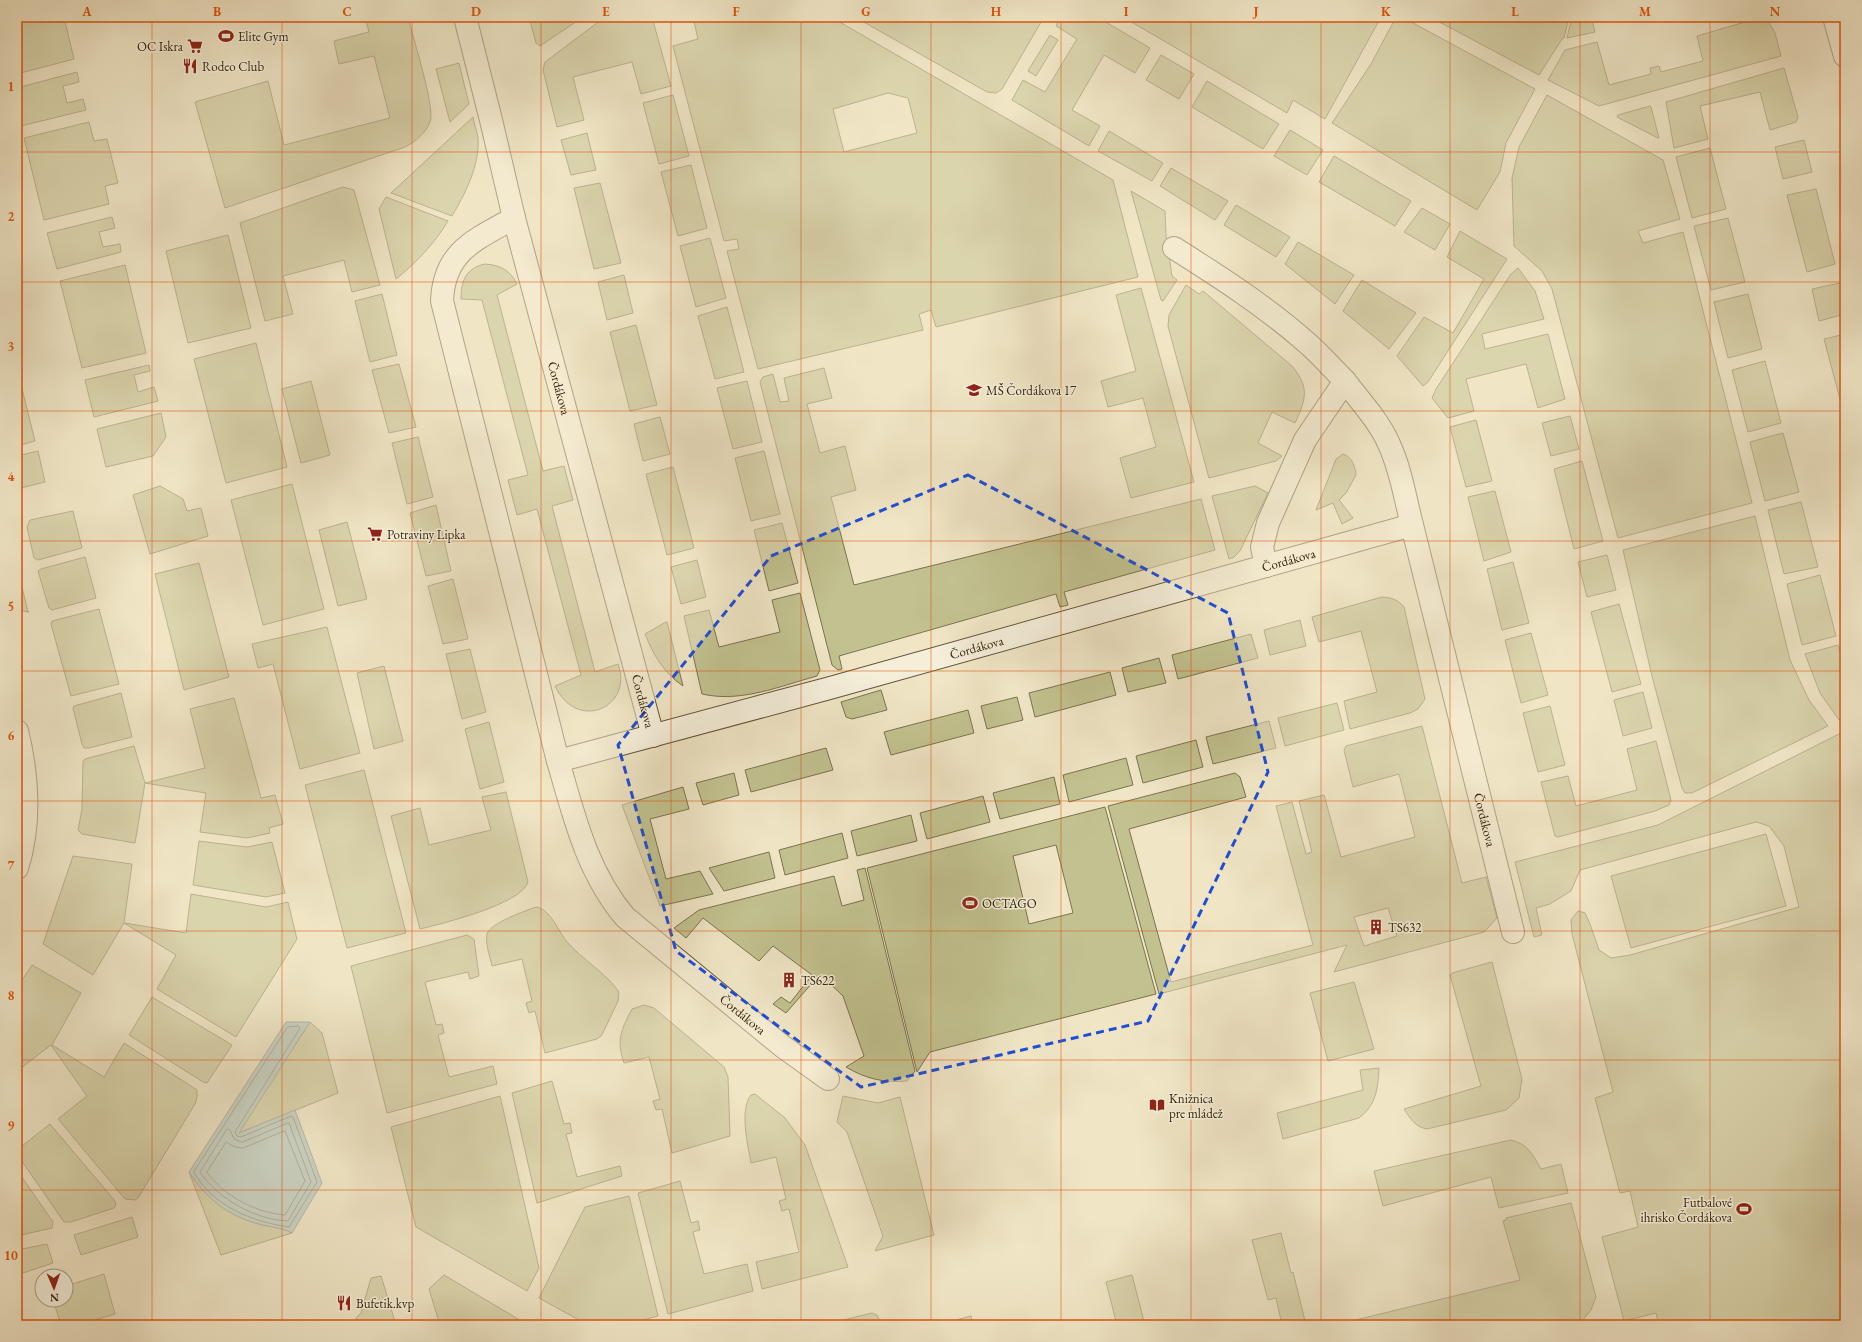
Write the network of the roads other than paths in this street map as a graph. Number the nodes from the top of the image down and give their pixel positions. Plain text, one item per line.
1 (465, 17) edge
2 (1834, 17) edge
3 (1845, 56) edge
4 (514, 218) junction
5 (1174, 248) dead end
6 (1345, 381) junction
7 (1412, 525) junction
8 (1266, 566) junction
9 (17, 732) edge
10 (653, 736) junction
11 (558, 762) junction
12 (17, 868) edge
13 (1513, 932) dead end
14 (828, 1079) dead end

1 - 4 street, Čordákova
2 - 3 street
4 - 10 street, Čordákova
4 - 11 street, Čordákova
5 - 6 street
6 - 7 street
6 - 8 street
7 - 8 street, Čordákova
7 - 13 street, Čordákova
8 - 10 street, Čordákova
9 - 12 street
10 - 11 street
11 - 14 street, Čordákova

